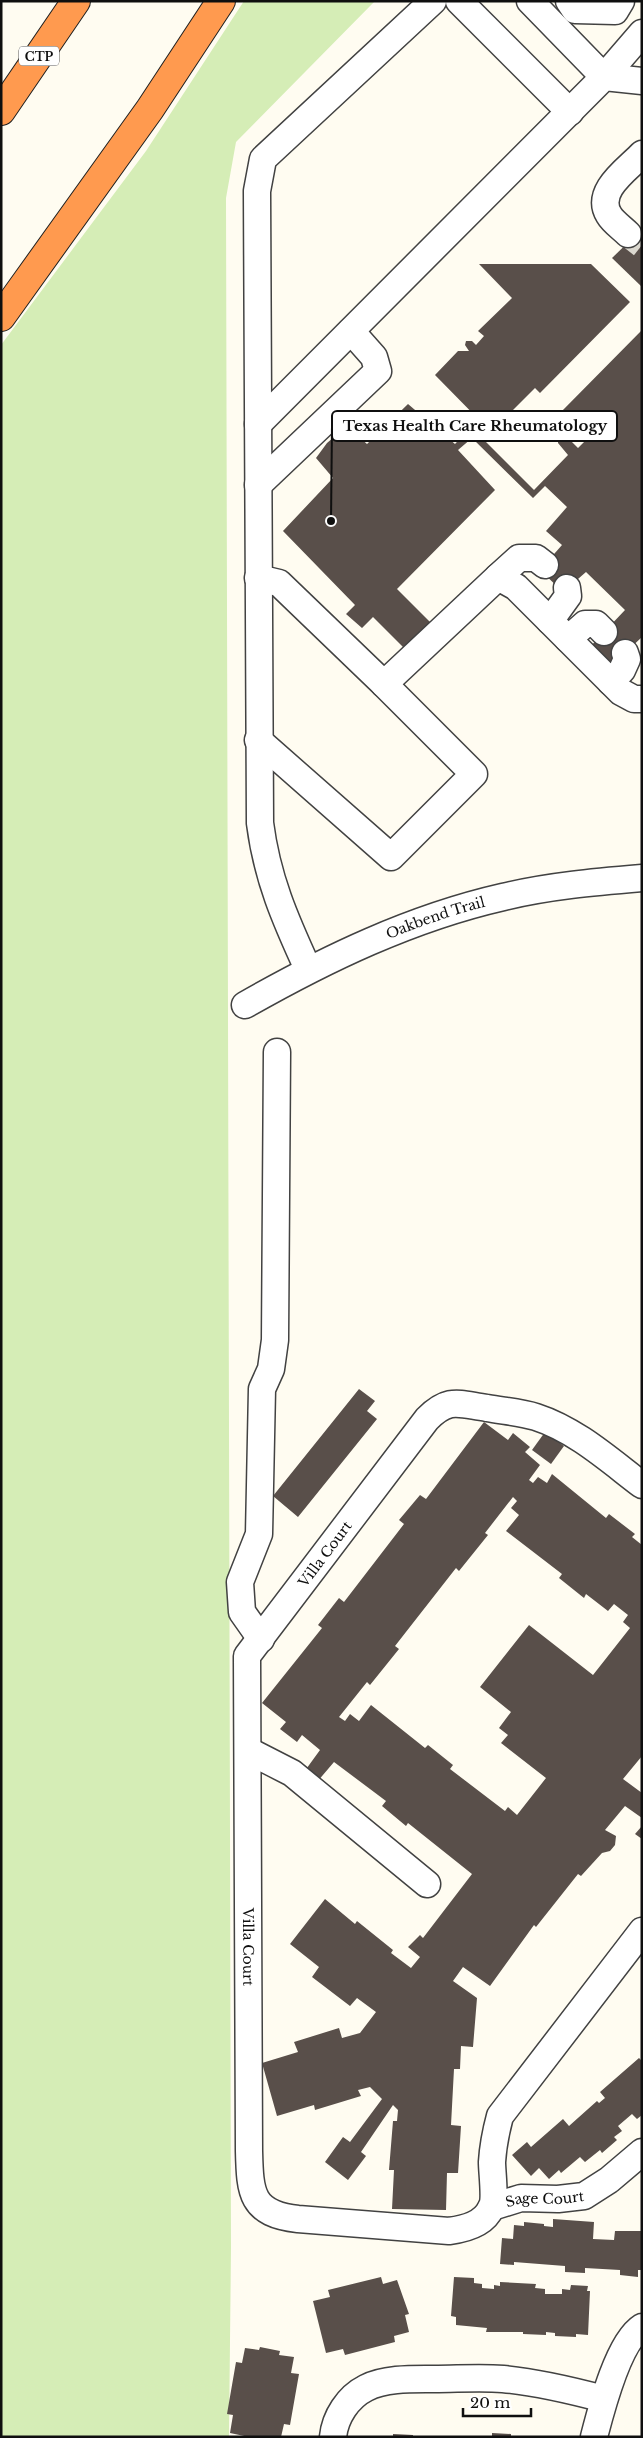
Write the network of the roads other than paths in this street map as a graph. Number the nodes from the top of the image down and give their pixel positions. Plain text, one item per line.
1 (76, 1) edge
2 (221, 1) edge
3 (433, 1) edge
4 (459, 1) edge
5 (530, 1) edge
6 (569, 1) edge
7 (621, 1) edge
8 (642, 33) edge
9 (604, 77) junction
10 (642, 82) edge
11 (1, 111) edge
12 (570, 112) junction
13 (642, 154) edge
14 (628, 234) tunnel mouth
15 (1, 317) edge
16 (351, 331) junction
17 (258, 424) junction
18 (258, 485) junction
19 (545, 565) dead end
20 (498, 577) junction
21 (258, 578) junction
22 (568, 588) dead end
23 (559, 630) junction
24 (604, 632) dead end
25 (625, 653) dead end
26 (611, 682) junction
27 (384, 684) junction
28 (642, 699) edge
29 (258, 740) junction
30 (642, 878) edge
31 (308, 969) junction
32 (245, 1005) dead end
33 (277, 1052) dead end
34 (642, 1485) edge
35 (261, 1639) junction
36 (249, 1751) junction
37 (427, 1884) dead end
38 (642, 1931) edge
39 (642, 2152) edge
40 (492, 2207) junction
41 (642, 2327) edge
42 (604, 2399) junction
43 (333, 2437) edge
44 (594, 2437) edge

1 - 11 highway, CTP
2 - 15 highway
3 - 17 street
4 - 12 street
5 - 9 street
6 - 7 street
8 - 9 street
9 - 10 street
9 - 12 street
12 - 16 street
13 - 14 street
16 - 17 street
16 - 18 street
17 - 18 street
18 - 21 street
19 - 20 street
20 - 23 street
20 - 27 street
21 - 27 street
21 - 29 street
22 - 23 street
23 - 24 street
23 - 26 street
25 - 26 street
26 - 28 street
27 - 29 street
29 - 31 street
30 - 31 street, Oakbend Trail
31 - 32 street, Oakbend Trail
33 - 35 street
34 - 35 street, Villa Court
35 - 36 street, Villa Court
36 - 37 street
36 - 40 street, Villa Court
38 - 40 street
39 - 40 street, Sage Court
41 - 42 street
42 - 43 street
42 - 44 street

